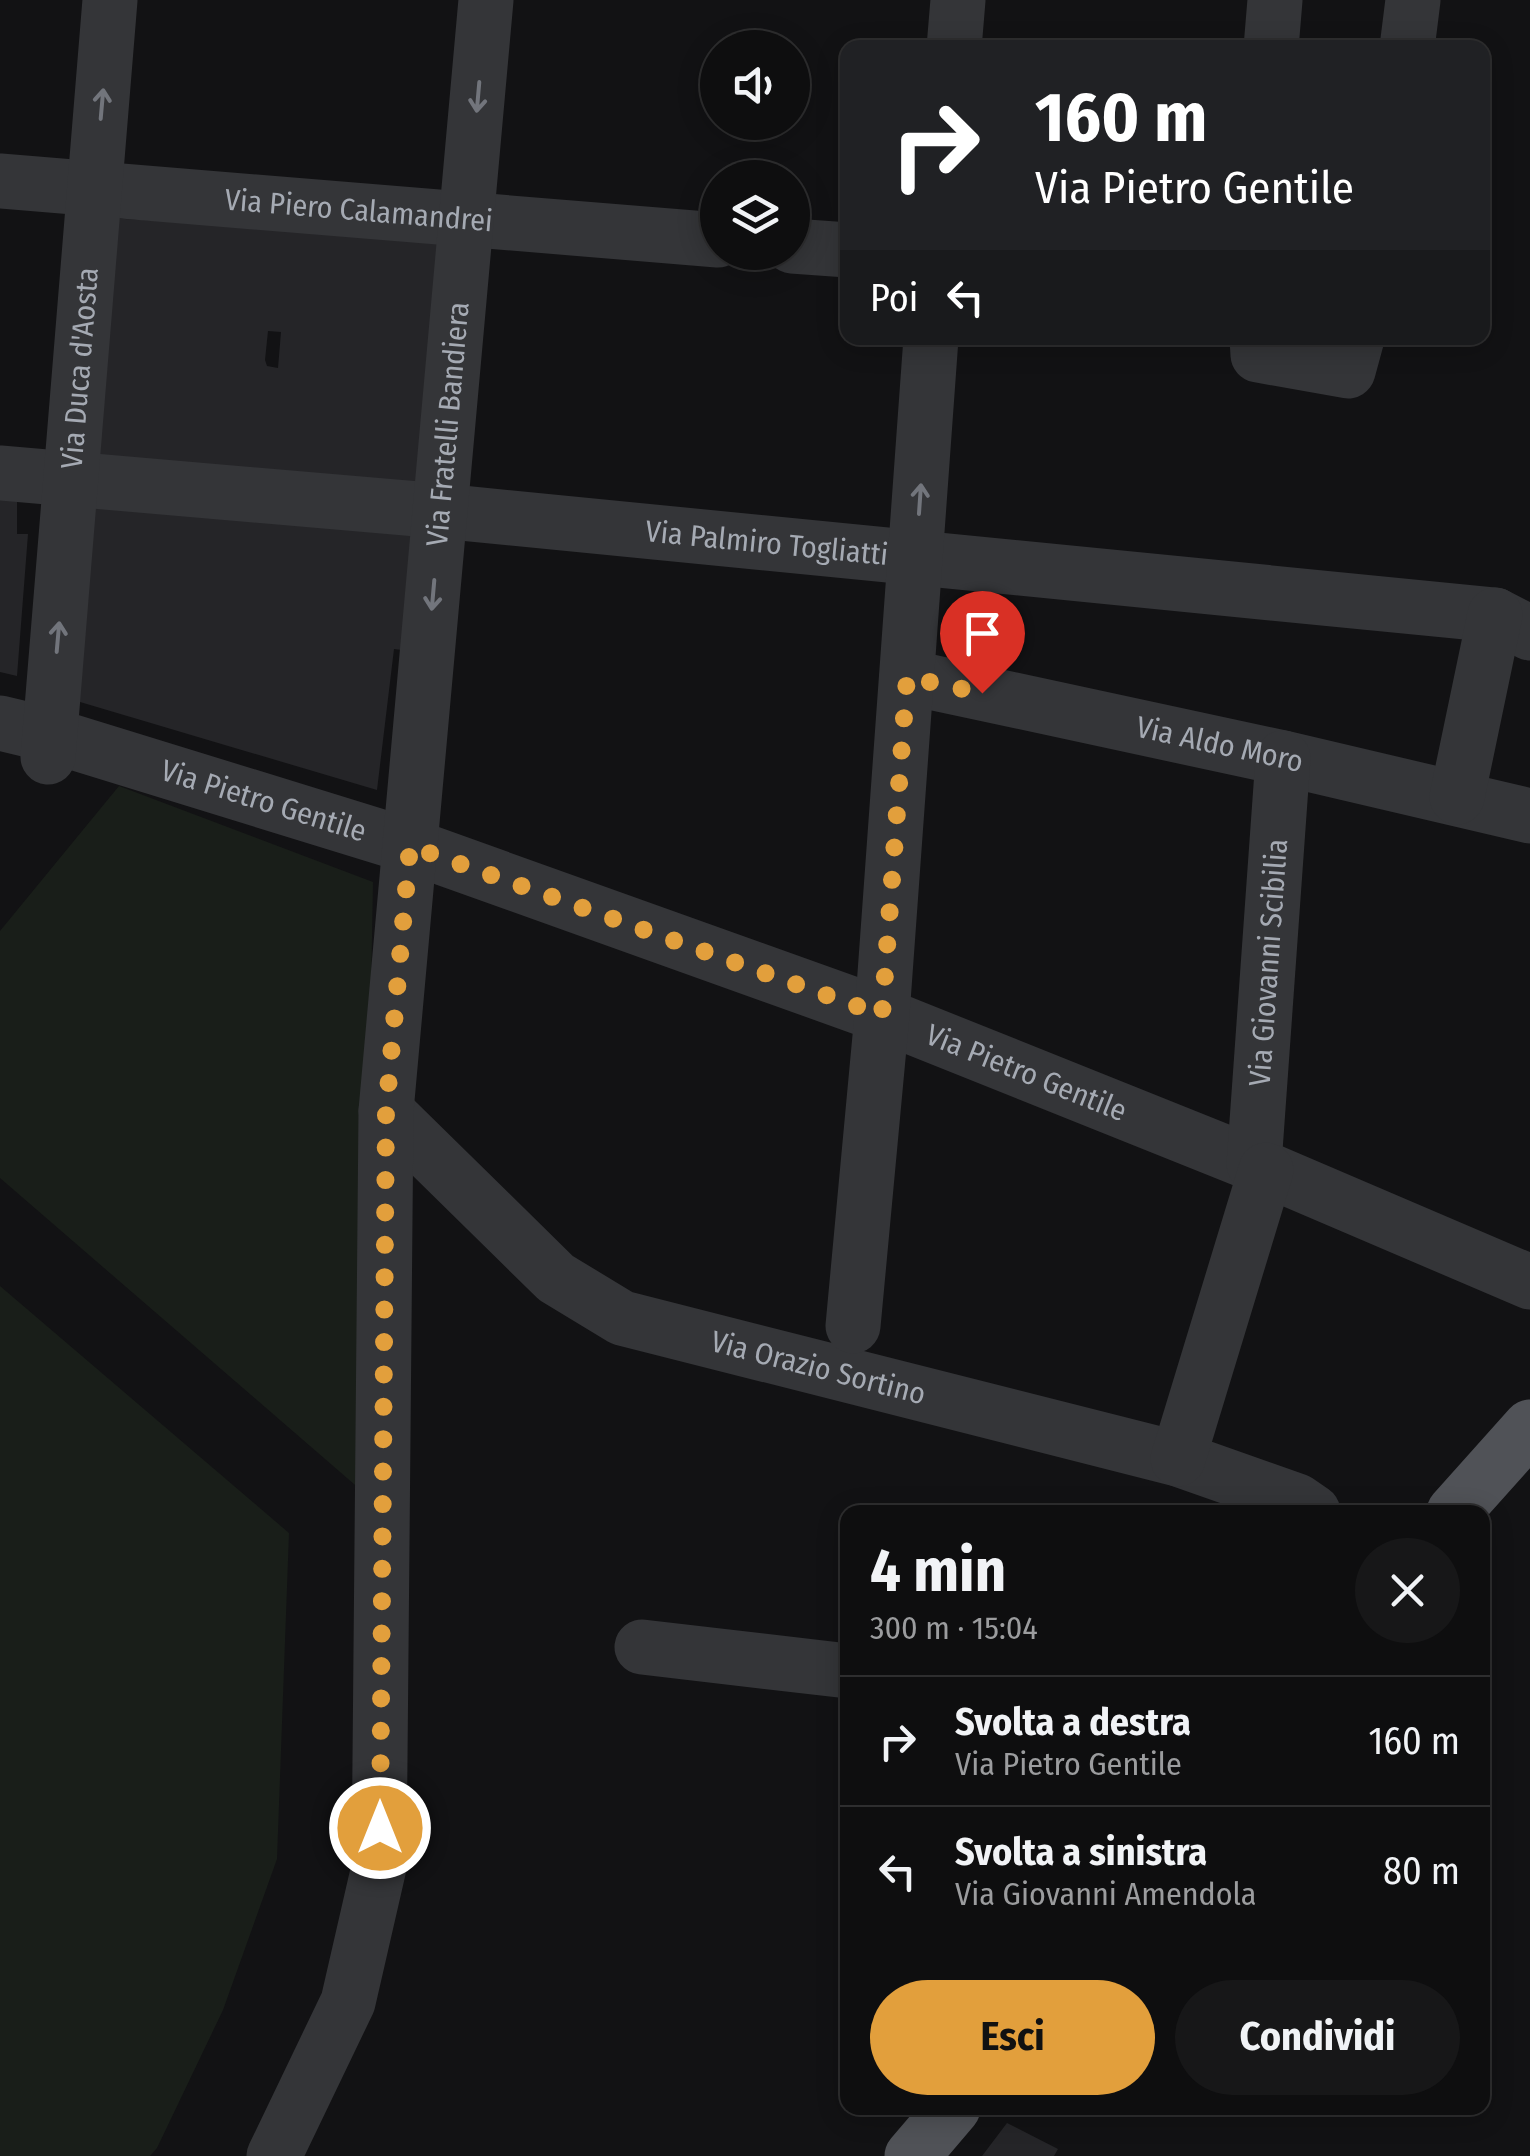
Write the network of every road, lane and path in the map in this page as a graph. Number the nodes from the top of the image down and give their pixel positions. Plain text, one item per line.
1 (110, 0) edge
2 (486, 0) edge
3 (958, 0) edge
4 (1275, 0) edge
5 (1413, 0) edge
6 (955, 40) edge
7 (1272, 40) edge
8 (1408, 40) edge
9 (0, 181) edge
10 (94, 189) junction
11 (468, 220) junction
12 (700, 239) edge
13 (810, 247) edge
14 (840, 249) edge
15 (931, 345) edge
16 (1257, 345) edge
17 (1355, 345) edge
18 (0, 473) edge
19 (71, 479) junction
20 (441, 511) junction
21 (916, 560) junction
22 (1512, 624) edge
23 (907, 677) junction
24 (25, 744) edge
25 (1283, 758) junction
26 (1456, 798) junction
27 (1530, 816) edge
28 (410, 846) junction
29 (882, 1015) junction
30 (386, 1111) junction
31 (1260, 1167) junction
32 (1530, 1282) edge
33 (853, 1326) dead end
34 (1530, 1402) edge
35 (1512, 1446) edge
36 (1178, 1459) junction
37 (1301, 1505) edge
38 (1460, 1505) edge
39 (642, 1648) dead end
40 (840, 1670) edge
41 (947, 2115) edge
42 (274, 2156) edge
43 (912, 2156) edge

10 -> 1 street, Via Duca d'Aosta
2 -> 11 street, Via Fratelli Bandiera
3 - 6 street
4 - 7 street
5 - 8 street
9 - 10 street, Via Piero Calamandrei
10 - 11 street, Via Piero Calamandrei
10 - 19 street, Via Duca d'Aosta
11 - 12 street, Via Piero Calamandrei
11 - 20 street, Via Fratelli Bandiera
13 - 14 street
21 -> 15 street
16 - 17 street
18 - 19 street, Via Palmiro Togliatti
19 - 20 street, Via Palmiro Togliatti
24 -> 19 street, Via Duca d'Aosta
20 - 21 street, Via Palmiro Togliatti
20 -> 28 street, Via Fratelli Bandiera
21 - 22 street, Via Palmiro Togliatti
21 - 23 street
22 - 26 street
23 - 25 street, Via Aldo Moro
23 - 29 street
24 - 28 street, Via Pietro Gentile
25 - 26 street, Via Aldo Moro
25 - 31 street, Via Giovanni Scibilia
26 - 27 street, Via Aldo Moro
28 - 29 street, Via Pietro Gentile
28 - 30 street, Via Fratelli Bandiera
29 - 31 street, Via Pietro Gentile
29 - 33 street
30 - 36 street, Via Orazio Sortino
30 - 42 street, Via Fratelli Bandiera
31 - 32 street, Via Pietro Gentile
31 - 36 street, Via Giovanni Scibilia
34 - 35 main road
35 - 38 main road
36 - 37 street, Via Orazio Sortino
39 - 40 street
41 - 43 main road

